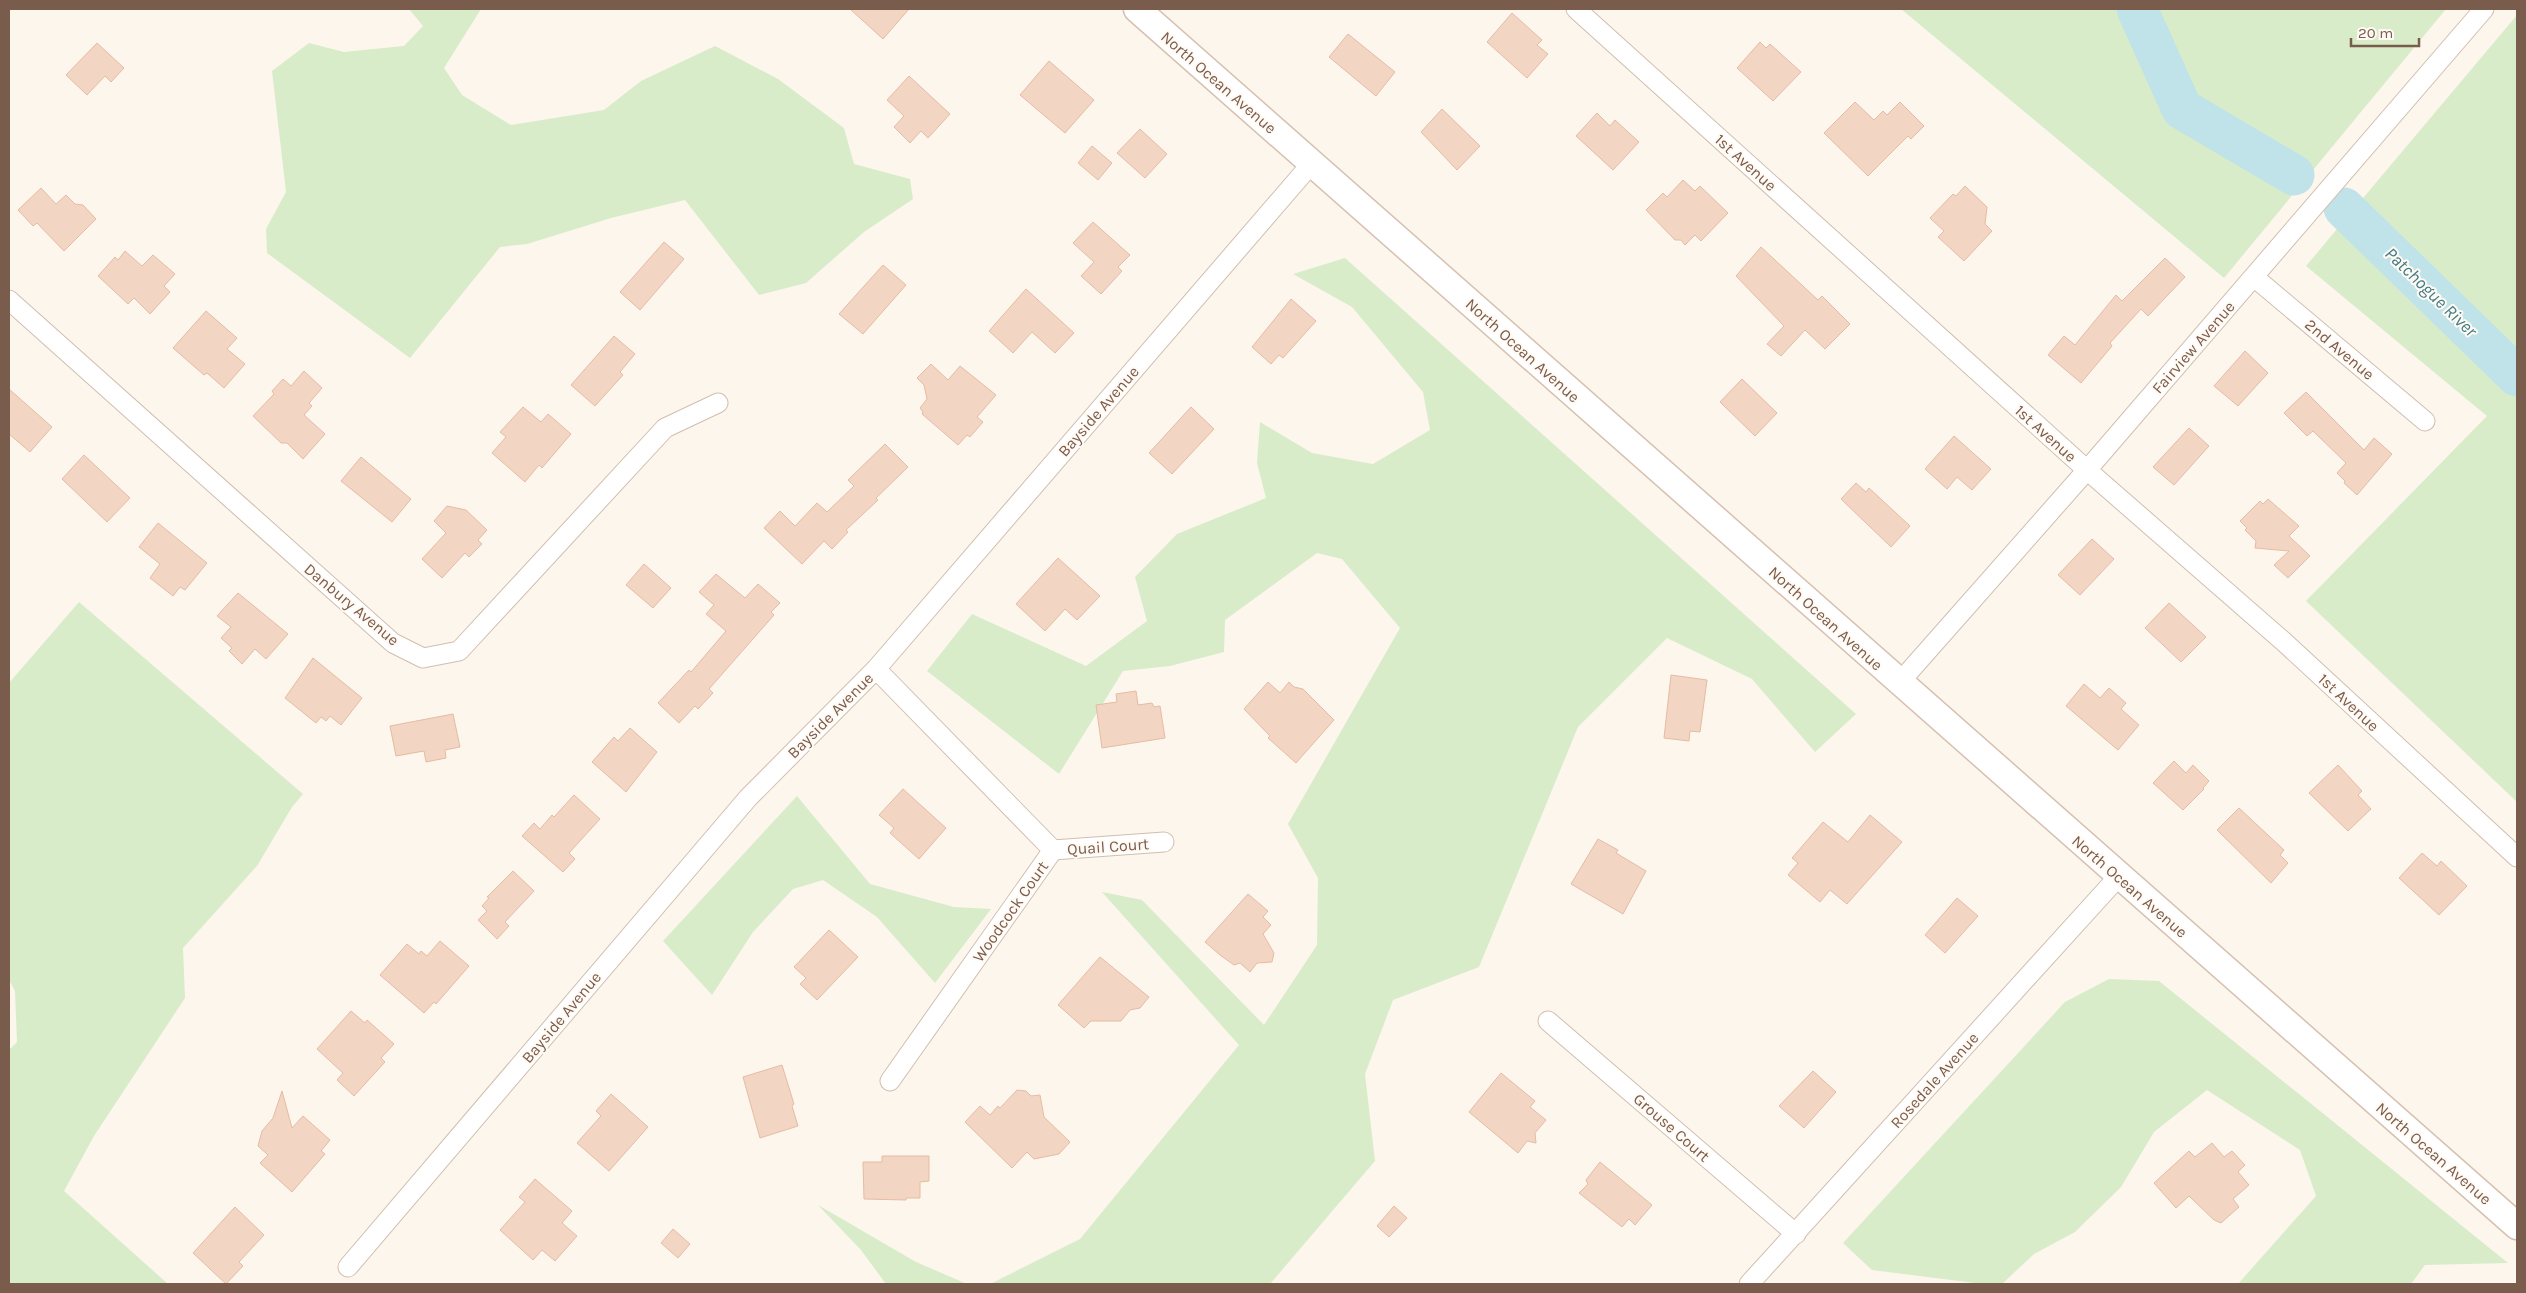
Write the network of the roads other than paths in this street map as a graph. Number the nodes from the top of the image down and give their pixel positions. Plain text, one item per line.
1 (1137, 9) edge
2 (1576, 9) edge
3 (2484, 9) edge
4 (1312, 163) junction
5 (2254, 277) junction
6 (9, 300) edge
7 (718, 403) dead end
8 (2426, 421) dead end
9 (2086, 470) junction
10 (876, 669) junction
11 (1899, 683) junction
12 (1164, 842) dead end
13 (1052, 850) junction
14 (2517, 857) edge
15 (2119, 876) junction
16 (1548, 1021) dead end
17 (890, 1081) dead end
18 (2517, 1226) edge
19 (1796, 1234) junction
20 (348, 1267) dead end
21 (1749, 1284) edge

1 - 4 main road, North Ocean Avenue
2 - 9 street, 1st Avenue
3 - 5 street, Fairview Avenue
4 - 10 street, Bayside Avenue
4 - 11 main road, North Ocean Avenue
5 - 8 street, 2nd Avenue
5 - 9 street, Fairview Avenue
6 - 7 street, Danbury Avenue
9 - 11 street, Fairview Avenue
9 - 14 street, 1st Avenue
10 - 13 street, Woodcock Court
10 - 20 street, Bayside Avenue
11 - 15 main road, North Ocean Avenue
12 - 13 street, Quail Court
13 - 17 street, Woodcock Court
15 - 18 main road, North Ocean Avenue
15 - 19 street, Rosedale Avenue
16 - 19 street, Grouse Court
19 - 21 street, Rosedale Avenue

